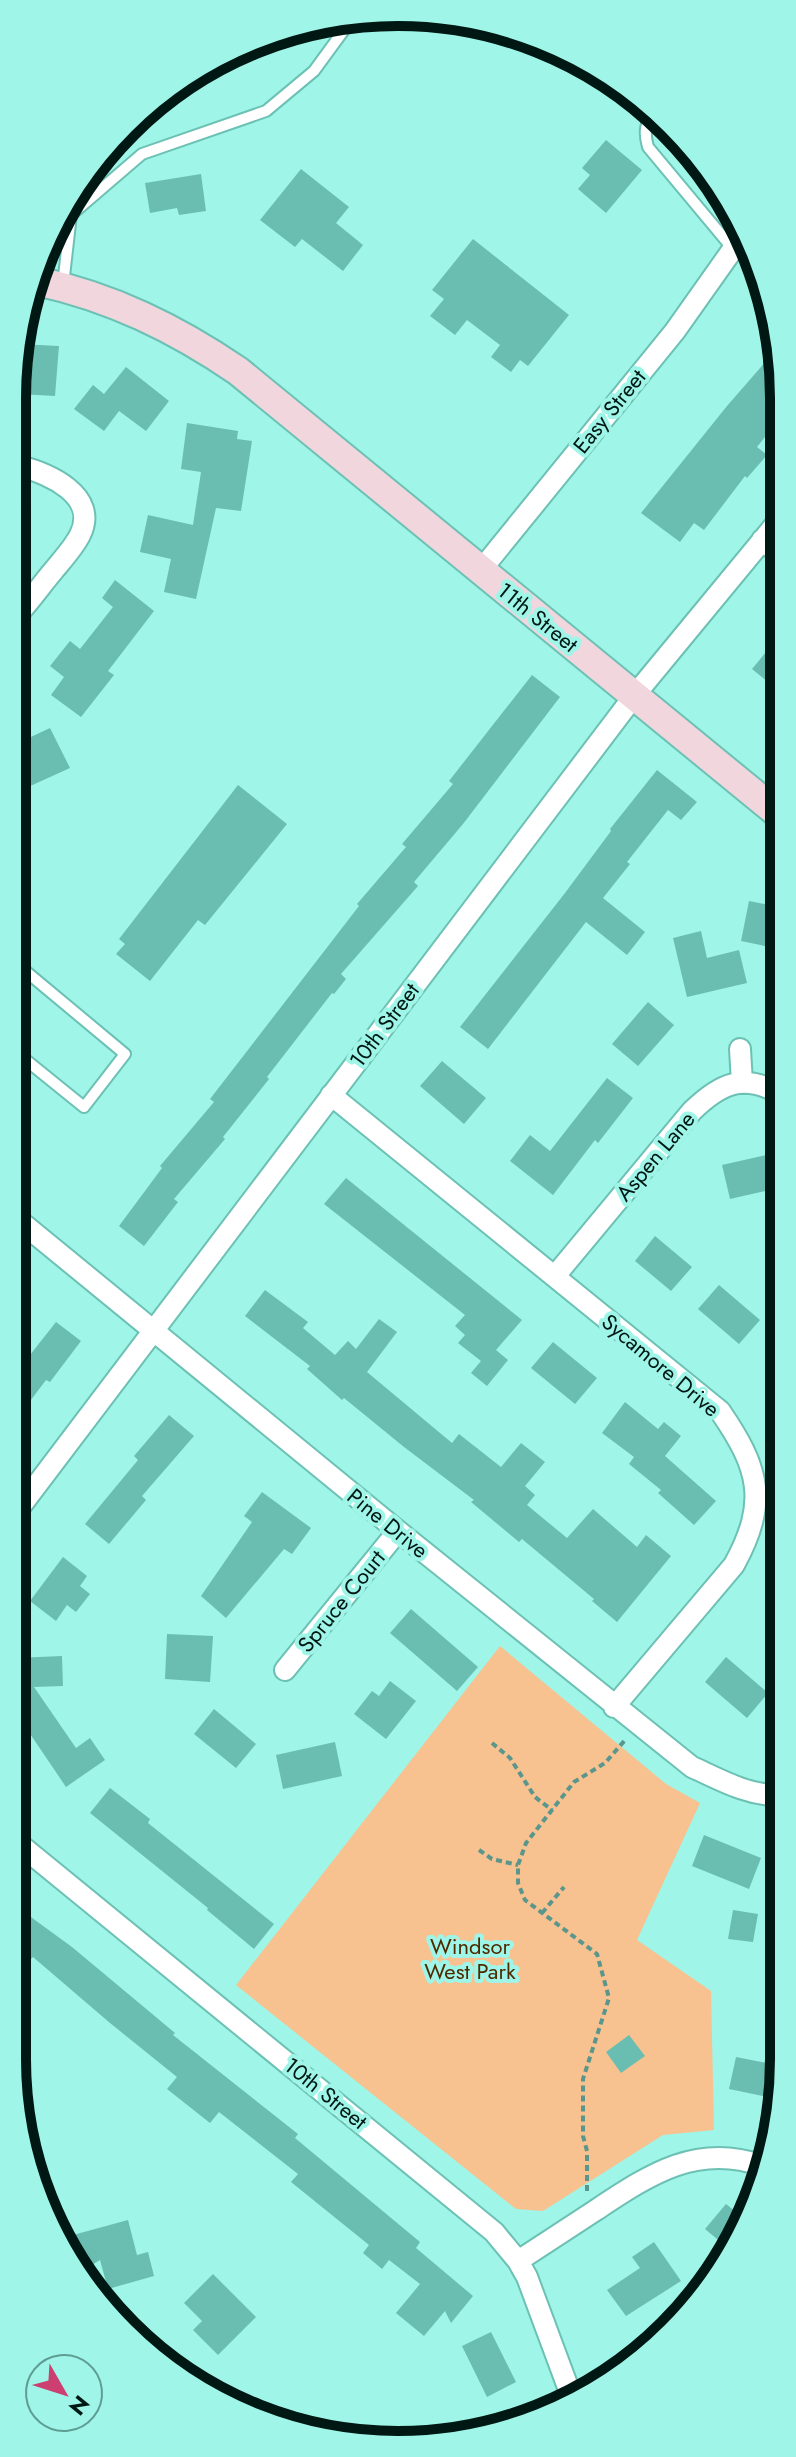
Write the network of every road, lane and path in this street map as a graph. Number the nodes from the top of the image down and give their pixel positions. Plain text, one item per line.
1 (344, 30) edge
2 (647, 122) edge
3 (82, 203) edge
4 (732, 233) edge
5 (63, 235) edge
6 (737, 243) edge
7 (50, 284) edge
8 (26, 469) edge
9 (770, 531) edge
10 (762, 540) junction
11 (770, 547) edge
12 (481, 570) junction
13 (26, 604) edge
14 (634, 696) junction
15 (770, 807) edge
16 (26, 972) edge
17 (740, 1049) dead end
18 (26, 1060) edge
19 (742, 1083) junction
20 (770, 1089) edge
21 (331, 1095) junction
22 (26, 1226) edge
23 (555, 1276) junction
24 (154, 1331) junction
25 (26, 1499) edge
26 (398, 1531) junction
27 (285, 1670) dead end
28 (614, 1707) junction
29 (638, 1725) junction
30 (492, 1743) dead end
31 (770, 1795) edge
32 (552, 1810) junction
33 (26, 1850) edge
34 (479, 1850) dead end
35 (518, 1865) junction
36 (564, 1887) dead end
37 (542, 1913) junction
38 (754, 2165) edge
39 (587, 2216) junction
40 (518, 2261) junction
41 (569, 2390) edge

1 - 3 lane
2 - 4 lane
5 - 7 lane
6 - 12 street, Easy Street
7 - 12 street, 11th Street
8 - 13 street
9 - 10 street, 10th Street
10 - 11 street
10 - 14 street, 10th Street
12 - 14 street, 11th Street
14 - 15 street, 11th Street
14 - 21 street, 10th Street
16 - 18 lane
17 - 19 street
19 - 20 street
19 - 23 street, Aspen Lane
21 - 23 street, Sycamore Drive
21 - 24 street, 10th Street
22 - 24 street, Pine Drive
23 - 28 street, Sycamore Drive
24 - 25 street, 10th Street
24 - 26 street, Pine Drive
26 - 27 street, Spruce Court
26 - 28 street, Pine Drive
28 - 29 street, Pine Drive
29 - 31 street, Pine Drive
29 - 32 path
30 - 32 path
32 - 35 path
33 - 40 street, 10th Street
34 - 35 path
35 - 37 path
36 - 37 path
37 - 39 path
38 - 39 street
39 - 40 street
40 - 41 street, 10th Street

